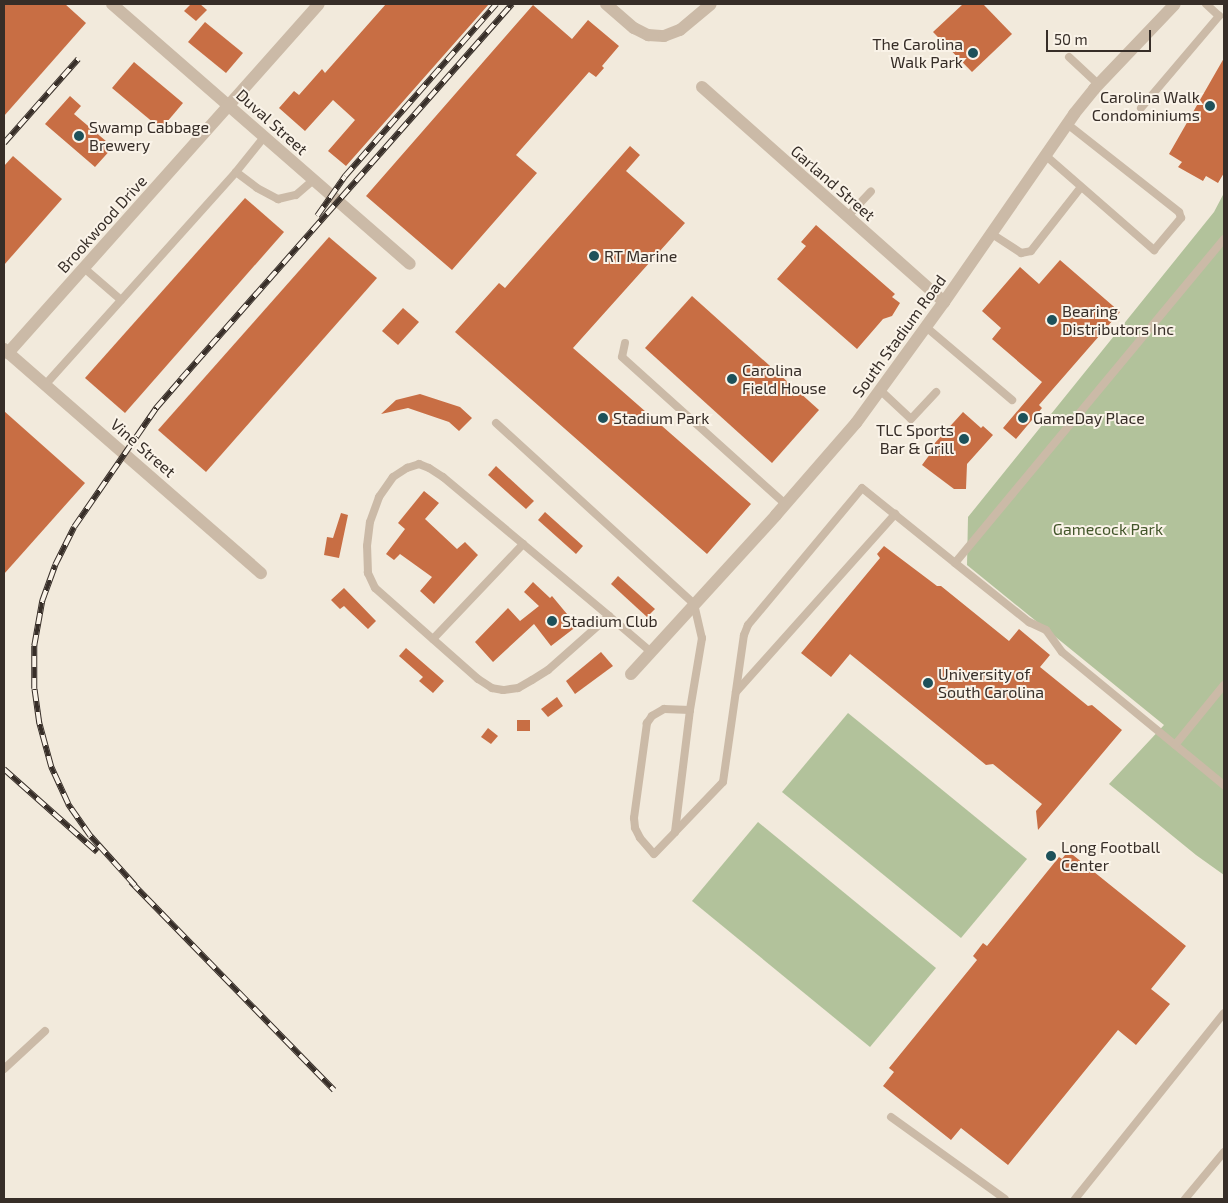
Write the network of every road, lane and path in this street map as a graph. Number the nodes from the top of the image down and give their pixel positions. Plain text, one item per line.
1 (112, 4) edge
2 (318, 4) edge
3 (606, 4) edge
4 (711, 4) edge
5 (1175, 4) edge
6 (1206, 4) edge
7 (1069, 58) dead end
8 (1098, 84) junction
9 (702, 87) dead end
10 (229, 105) junction
11 (1141, 108) dead end
12 (1067, 124) junction
13 (264, 136) junction
14 (1045, 156) junction
15 (236, 172) junction
16 (313, 180) junction
17 (1081, 187) junction
18 (871, 191) dead end
19 (847, 217) junction
20 (992, 234) junction
21 (1224, 239) edge
22 (410, 264) dead end
23 (84, 268) junction
24 (121, 300) junction
25 (944, 302) junction
26 (926, 327) junction
27 (625, 343) dead end
28 (6, 351) edge
29 (45, 385) junction
30 (880, 390) junction
31 (936, 392) dead end
32 (1012, 400) dead end
33 (496, 423) dead end
34 (785, 504) junction
35 (895, 514) junction
36 (523, 544) junction
37 (955, 563) junction
38 (261, 572) dead end
39 (694, 604) junction
40 (609, 616) junction
41 (433, 638) junction
42 (651, 652) junction
43 (630, 674) dead end
44 (1224, 685) edge
45 (736, 692) junction
46 (690, 710) junction
47 (1176, 745) junction
48 (1224, 785) edge
49 (675, 832) junction
50 (1224, 1014) edge
51 (45, 1031) dead end
52 (4, 1068) edge
53 (892, 1117) dead end
54 (1224, 1152) edge
55 (1005, 1199) edge
56 (1075, 1199) edge
57 (1185, 1199) edge

1 - 10 street, Duval Street
2 - 10 street, Brookwood Drive
3 - 4 street
5 - 8 street, South Stadium Road
6 - 11 lane
7 - 8 lane
8 - 12 street, South Stadium Road
9 - 19 street, Garland Street
10 - 13 street, Duval Street
10 - 23 street, Brookwood Drive
12 - 14 street, South Stadium Road
12 - 17 lane
13 - 15 lane
13 - 16 street, Duval Street
14 - 17 lane
14 - 20 street, South Stadium Road
15 - 16 lane
15 - 24 lane
16 - 22 street, Duval Street
17 - 20 lane
18 - 19 lane
19 - 25 street, Garland Street
20 - 25 street, South Stadium Road
21 - 37 lane
23 - 24 lane
23 - 28 street, Brookwood Drive
24 - 29 lane
25 - 26 street, South Stadium Road
26 - 30 street, South Stadium Road
26 - 32 lane
27 - 34 lane
28 - 29 street, Vine Street
29 - 38 street, Vine Street
30 - 31 lane
30 - 34 street, South Stadium Road
33 - 39 lane
34 - 39 street, South Stadium Road
35 - 37 lane
35 - 45 lane
35 - 45 lane
36 - 40 lane
36 - 41 lane
36 - 41 lane
37 - 47 lane
39 - 42 street, South Stadium Road
39 - 46 lane
40 - 41 lane
40 - 42 lane
42 - 43 street, South Stadium Road
44 - 47 lane
45 - 49 lane
46 - 49 lane
46 - 49 lane
47 - 48 lane
50 - 56 lane
51 - 52 lane
53 - 55 lane
54 - 57 lane

